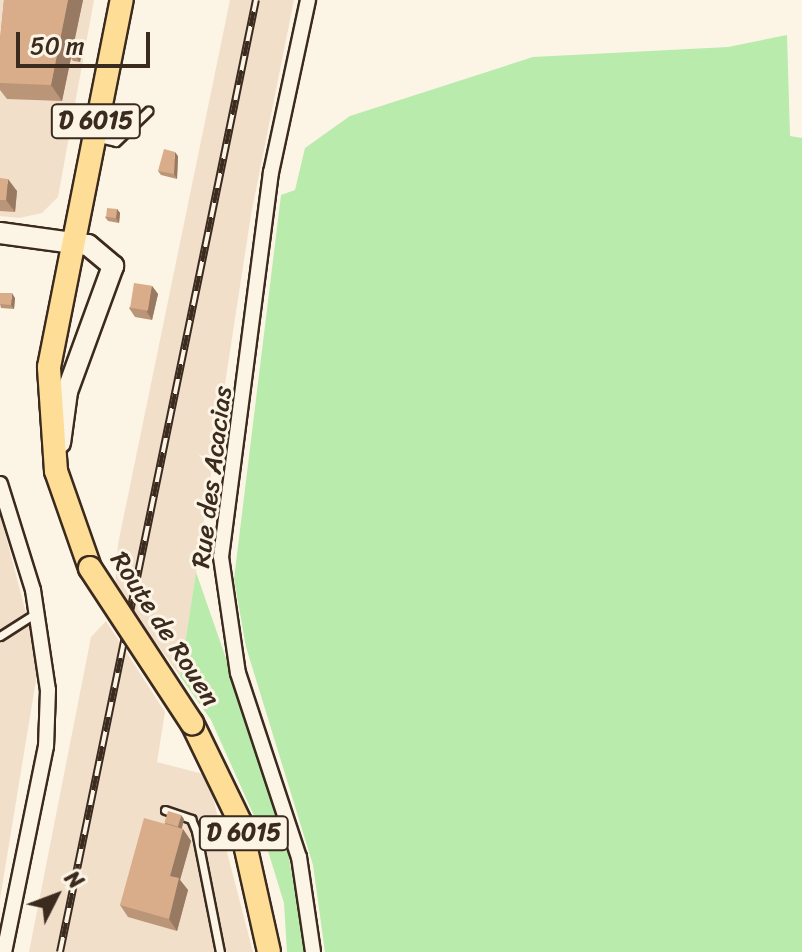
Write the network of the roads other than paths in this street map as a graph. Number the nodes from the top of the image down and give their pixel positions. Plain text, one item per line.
1 (122, 0) edge
2 (308, 0) edge
3 (148, 111) dead end
4 (93, 136) junction
5 (0, 233) edge
6 (70, 241) junction
7 (56, 471) junction
8 (0, 484) edge
9 (38, 612) junction
10 (0, 636) edge
11 (165, 810) edge
12 (5, 925) edge
13 (4, 952) edge
14 (220, 952) edge
15 (269, 952) edge
16 (313, 952) edge

1 - 4 main road, Route de Rouen / D 6015
2 - 16 street, Rue des Acacias
3 - 4 lane
4 - 6 main road, Route de Rouen / D 6015
5 - 6 main road
6 - 7 main road, Route de Rouen / D 6015
6 - 7 main road
7 - 15 main road, Route de Rouen / D 6015, bridge
8 - 9 street
9 - 10 lane
9 - 12 street
11 - 14 lane
12 - 13 street

